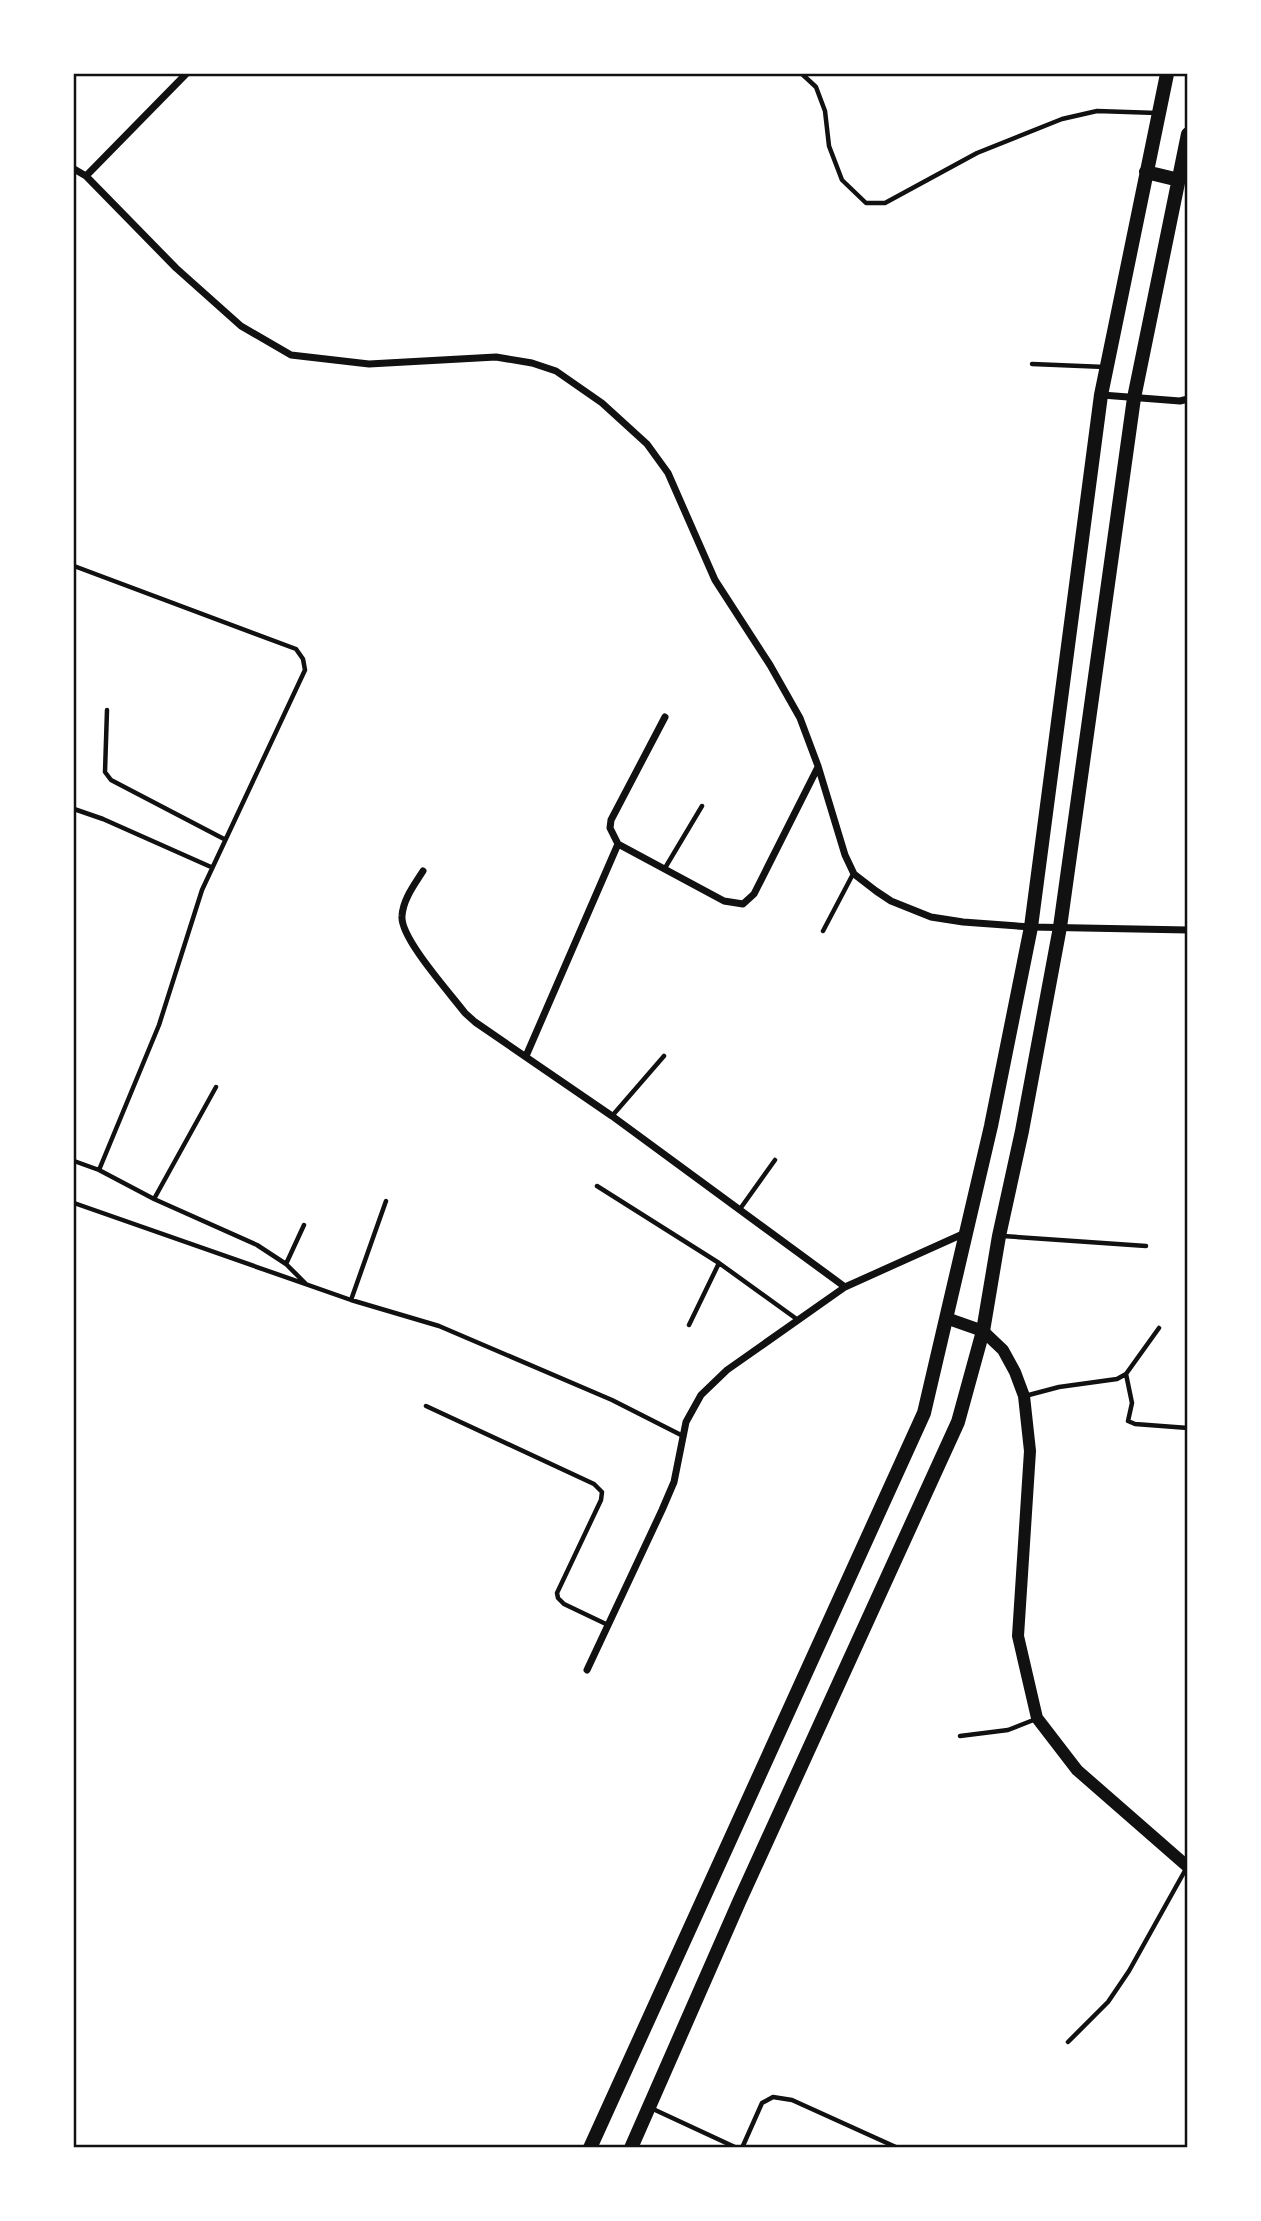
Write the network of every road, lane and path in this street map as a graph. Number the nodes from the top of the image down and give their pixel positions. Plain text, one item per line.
1 (186, 74) edge
2 (802, 74) edge
3 (1167, 74) edge
4 (1159, 113) junction
5 (1188, 134) edge
6 (74, 169) edge
7 (1146, 172) junction
8 (86, 176) junction
9 (1179, 180) junction
10 (1032, 364) dead end
11 (1107, 367) junction
12 (1101, 395) junction
13 (1135, 398) junction
14 (1188, 399) edge
15 (74, 566) edge
16 (107, 710) dead end
17 (665, 718) dead end
18 (818, 766) junction
19 (702, 806) dead end
20 (74, 809) edge
21 (224, 839) junction
22 (618, 844) junction
23 (211, 867) junction
24 (664, 869) junction
25 (423, 871) dead end
26 (854, 874) junction
27 (1031, 927) junction
28 (1060, 927) junction
29 (1188, 930) edge
30 (823, 931) dead end
31 (526, 1056) junction
32 (664, 1056) dead end
33 (216, 1087) dead end
34 (612, 1116) junction
35 (775, 1160) dead end
36 (74, 1161) edge
37 (99, 1170) junction
38 (597, 1186) dead end
39 (155, 1199) junction
40 (386, 1201) dead end
41 (74, 1203) edge
42 (739, 1210) junction
43 (304, 1225) dead end
44 (966, 1233) junction
45 (999, 1236) junction
46 (1146, 1246) dead end
47 (286, 1264) junction
48 (719, 1264) junction
49 (307, 1285) junction
50 (845, 1287) junction
51 (351, 1300) junction
52 (946, 1318) junction
53 (798, 1320) junction
54 (689, 1325) dead end
55 (1158, 1328) dead end
56 (983, 1331) junction
57 (1126, 1374) junction
58 (1024, 1396) junction
59 (426, 1406) dead end
60 (1188, 1428) edge
61 (683, 1436) junction
62 (609, 1625) junction
63 (587, 1670) dead end
64 (1037, 1718) junction
65 (960, 1736) dead end
66 (1185, 1861) edge
67 (1068, 2042) dead end
68 (649, 2107) junction
69 (590, 2147) edge
70 (631, 2147) edge
71 (740, 2147) edge
72 (898, 2147) edge

1 - 8 street
2 - 4 lane
3 - 4 main road
4 - 7 main road
5 - 9 main road
6 - 8 street
7 - 9 main road
7 - 11 main road
8 - 18 street
9 - 13 main road
10 - 11 lane
11 - 12 main road
12 - 13 street
12 - 27 main road
13 - 14 street
13 - 28 main road
15 - 21 lane
16 - 21 lane
17 - 22 street
18 - 24 street
18 - 26 street
19 - 24 lane
20 - 23 lane
21 - 23 lane
22 - 24 street
22 - 31 street
23 - 37 lane
25 - 31 street
26 - 27 street
26 - 30 lane
27 - 28 street
27 - 44 main road
28 - 29 street
28 - 45 main road
31 - 34 street
32 - 34 lane
33 - 39 lane
34 - 42 street
35 - 42 lane
36 - 37 lane
37 - 39 lane
38 - 48 lane
39 - 47 lane
40 - 51 lane
41 - 49 lane
42 - 50 street
43 - 47 lane
44 - 50 street
44 - 52 main road
45 - 46 lane
45 - 56 main road
47 - 49 lane
48 - 53 lane
48 - 54 lane
49 - 51 lane
50 - 53 street
51 - 61 lane
52 - 56 main road
52 - 69 main road
53 - 61 street
55 - 57 lane
56 - 58 main road
56 - 68 main road
57 - 58 lane
57 - 60 lane
58 - 64 main road
59 - 62 lane
61 - 62 street
62 - 63 street
64 - 65 lane
64 - 66 main road
66 - 67 lane
68 - 70 main road
68 - 71 lane
71 - 72 lane

